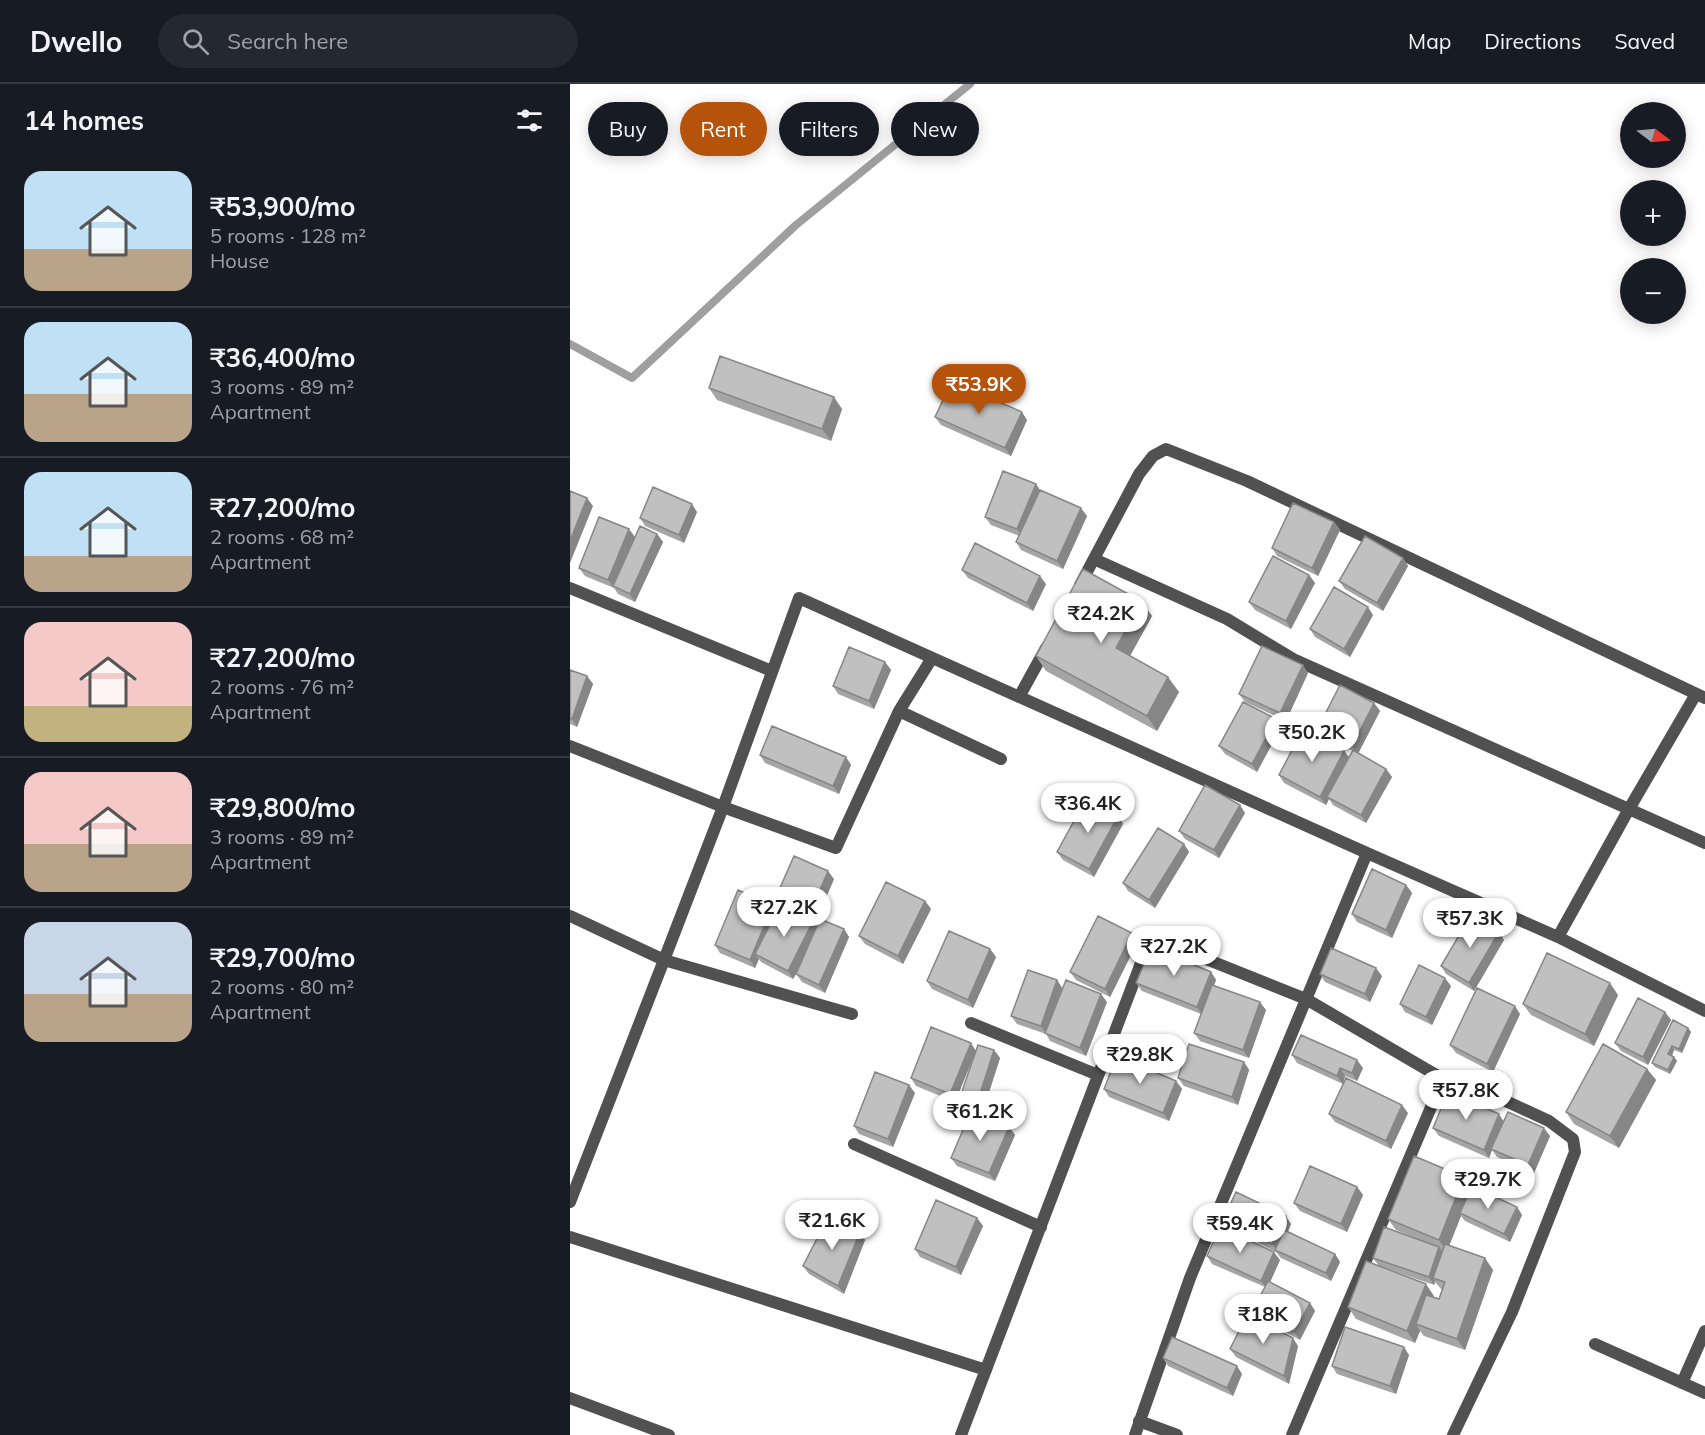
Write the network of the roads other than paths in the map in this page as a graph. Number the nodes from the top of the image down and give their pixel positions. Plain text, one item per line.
1 (1094, 559) junction
2 (570, 588) edge
3 (1072, 599) edge
4 (1051, 638) edge
5 (932, 658) junction
6 (772, 671) junction
7 (1701, 696) edge
8 (1019, 697) junction
9 (899, 711) junction
10 (570, 746) edge
11 (1001, 759) dead end
12 (723, 807) junction
13 (1629, 809) junction
14 (1705, 843) edge
15 (1367, 853) junction
16 (570, 916) edge
17 (1558, 937) junction
18 (664, 960) junction
19 (1306, 999) junction
20 (1705, 1011) edge
21 (852, 1014) dead end
22 (971, 1023) dead end
23 (1098, 1075) junction
24 (1443, 1079) junction
25 (854, 1144) dead end
26 (570, 1202) edge
27 (1041, 1227) junction
28 (570, 1237) edge
29 (1705, 1331) edge
30 (1595, 1344) dead end
31 (986, 1370) junction
32 (1682, 1383) junction
33 (1705, 1393) edge
34 (570, 1398) edge
35 (1139, 1421) junction
36 (669, 1435) edge
37 (961, 1435) edge
38 (1135, 1435) edge
39 (1177, 1435) edge
40 (1292, 1435) edge
41 (1453, 1435) edge

1 - 3 street
1 - 7 street
1 - 13 street
2 - 6 street
4 - 8 street
5 - 6 street
5 - 8 street
5 - 9 street
6 - 12 street
7 - 13 street
8 - 15 street
9 - 11 street
9 - 12 street
10 - 12 street
12 - 18 street
13 - 14 street
13 - 17 street
15 - 17 street
15 - 19 street
16 - 18 street
17 - 20 street
18 - 21 street
18 - 26 street
19 - 23 street
19 - 24 street
19 - 35 street
22 - 23 street
23 - 27 street
24 - 40 street
24 - 41 street
25 - 27 street
27 - 31 street
28 - 31 street
29 - 32 street
30 - 32 street
31 - 37 street
32 - 33 street
34 - 36 street
35 - 38 street
35 - 39 street

